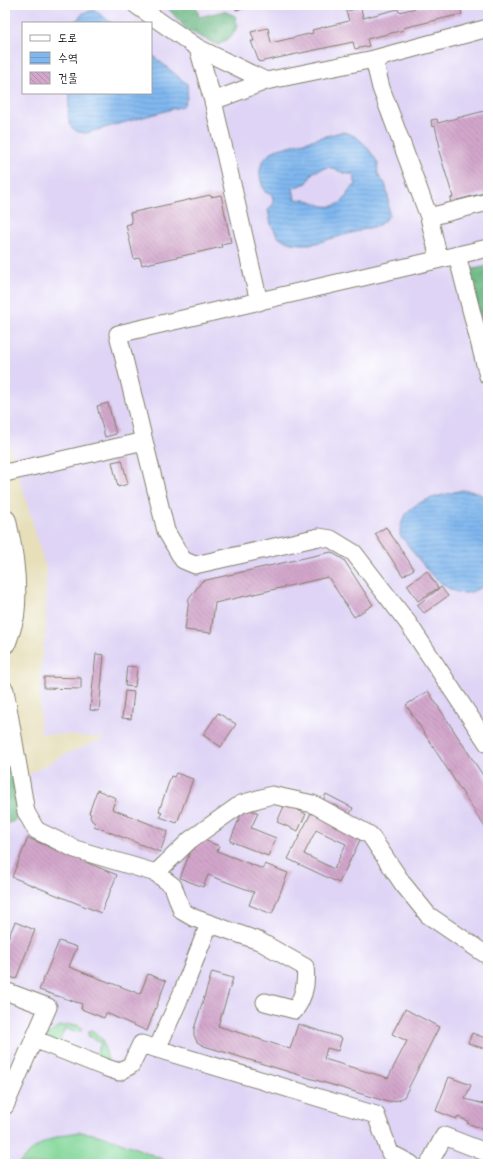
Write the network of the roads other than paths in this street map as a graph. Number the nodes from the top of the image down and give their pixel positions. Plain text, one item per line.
1 (136, 5) edge
2 (488, 28) edge
3 (198, 48) junction
4 (374, 59) junction
5 (266, 81) junction
6 (212, 101) junction
7 (488, 202) edge
8 (429, 217) junction
9 (488, 248) edge
10 (457, 255) junction
11 (439, 259) junction
12 (260, 302) junction
13 (488, 376) edge
14 (144, 440) junction
15 (5, 473) edge
16 (5, 521) edge
17 (5, 642) edge
18 (5, 690) edge
19 (488, 744) edge
20 (156, 873) junction
21 (209, 924) junction
22 (488, 956) edge
23 (5, 991) edge
24 (265, 1002) dead end
25 (34, 1038) junction
26 (157, 1049) junction
27 (5, 1106) edge
28 (488, 1153) edge
29 (411, 1164) edge
30 (429, 1164) edge

1 - 3 street
2 - 4 street
3 - 5 street
3 - 6 street
4 - 5 street
4 - 8 street
5 - 6 street
6 - 12 street
7 - 8 street
8 - 11 street
9 - 10 street
10 - 11 street
10 - 13 street
11 - 12 street
12 - 14 street
14 - 15 street
14 - 19 street
16 - 17 main road
18 - 20 street
20 - 21 street
20 - 22 street
21 - 24 street
21 - 26 street
23 - 25 street
25 - 26 street
25 - 27 street
26 - 29 street
28 - 30 street

